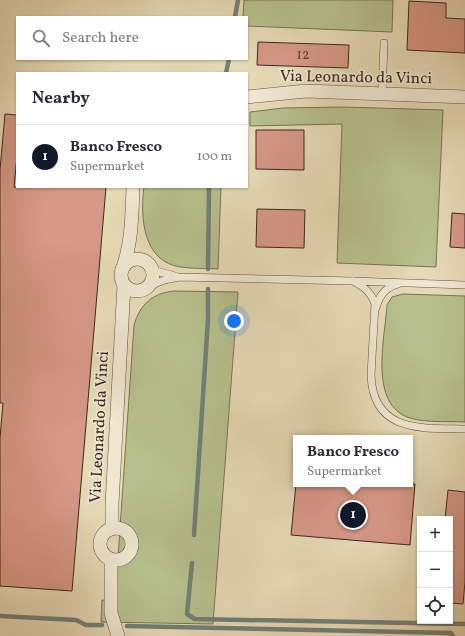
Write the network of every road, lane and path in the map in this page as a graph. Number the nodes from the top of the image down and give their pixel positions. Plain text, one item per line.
1 (384, 43) dead end
2 (382, 94) junction
3 (248, 97) edge
4 (465, 97) edge
5 (133, 188) edge
6 (131, 222) junction
7 (146, 263) junction
8 (122, 270) junction
9 (179, 277) junction
10 (353, 281) junction
11 (402, 283) junction
12 (124, 285) junction
13 (465, 285) edge
14 (143, 289) junction
15 (375, 313) junction
16 (123, 327) junction
17 (465, 430) edge
18 (112, 529) junction
19 (112, 560) junction
20 (118, 636) edge

1 - 2 lane
2 - 3 street, Via Leonardo da Vinci
2 - 4 street, Via Leonardo da Vinci
5 - 6 street
6 - 7 street
6 - 8 street
7 - 8 street
7 - 9 lane
7 - 14 street
8 - 12 street
9 - 10 lane
9 - 14 lane
10 - 11 lane
10 - 15 lane
11 - 13 lane
11 - 15 lane
12 - 14 street
12 - 16 street, Via Leonardo da Vinci
14 - 16 street, Via Leonardo da Vinci
15 - 17 lane
16 - 18 street, Via Leonardo da Vinci
18 - 19 street
18 - 19 street
19 - 20 street

